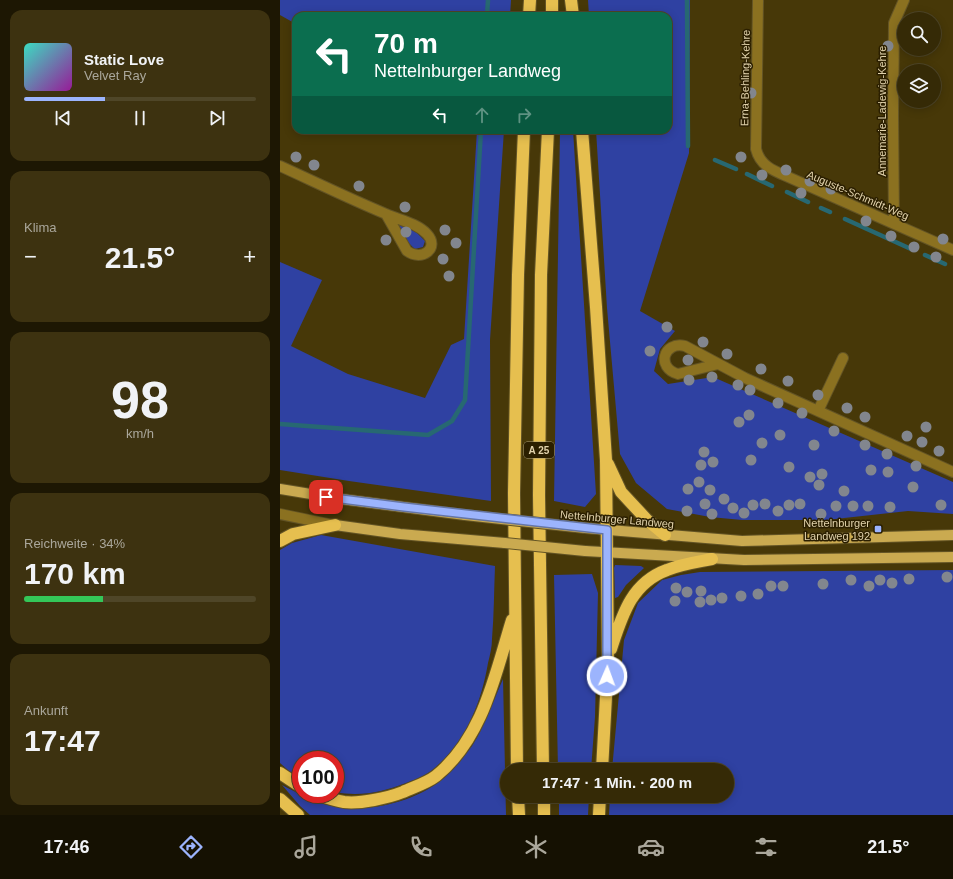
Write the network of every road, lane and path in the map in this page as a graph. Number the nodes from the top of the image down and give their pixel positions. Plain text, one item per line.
1 (530, 0) edge
2 (552, 0) edge
3 (571, 0) edge
4 (758, 0) edge
5 (904, 0) edge
6 (529, 12) edge
7 (552, 12) edge
8 (572, 12) edge
9 (524, 134) edge
10 (548, 134) edge
11 (582, 134) edge
12 (758, 156) joint
13 (280, 166) edge
14 (386, 214) junction
15 (894, 223) junction
16 (953, 250) edge
17 (842, 358) dead end
18 (718, 364) junction
19 (818, 411) junction
20 (606, 460) junction
21 (953, 472) edge
22 (280, 489) edge
23 (280, 514) edge
24 (335, 525) junction
25 (607, 530) junction
26 (953, 535) edge
27 (665, 536) junction
28 (280, 541) edge
29 (607, 552) junction
30 (953, 557) edge
31 (712, 559) junction
32 (515, 610) junction
33 (608, 660) junction
34 (517, 763) edge
35 (543, 763) edge
36 (602, 763) edge
37 (280, 773) edge
38 (292, 781) edge
39 (280, 799) edge
40 (344, 802) edge
41 (518, 803) edge
42 (544, 803) edge
43 (599, 803) edge
44 (298, 815) edge
45 (519, 815) edge
46 (544, 815) edge
47 (598, 815) edge

1 - 6 highway
2 - 7 highway
3 - 8 highway
4 - 12 street, Erna-Behling-Kehre
5 - 15 street, Annemarie-Ladewig-Kehre
9 - 32 highway, A 25
10 - 35 highway, A 25
11 - 20 highway
12 - 15 street, Auguste-Schmidt-Weg
13 - 14 street
14 - 14 street
15 - 16 street, Auguste-Schmidt-Weg
17 - 19 street
18 - 18 street
18 - 19 street
19 - 21 street
20 - 25 highway
20 - 27 highway
22 - 25 main road, Nettelnburger Landweg, bridge
23 - 24 street
24 - 28 highway
24 - 29 main road, bridge
25 - 27 main road, Nettelnburger Landweg
25 - 29 highway
26 - 27 main road, Nettelnburger Landweg
29 - 31 main road
29 - 33 highway
30 - 31 main road
31 - 33 highway
32 - 34 highway, A 25
32 - 40 highway
33 - 36 highway
37 - 38 highway
39 - 44 highway
41 - 45 highway
42 - 46 highway
43 - 47 highway

